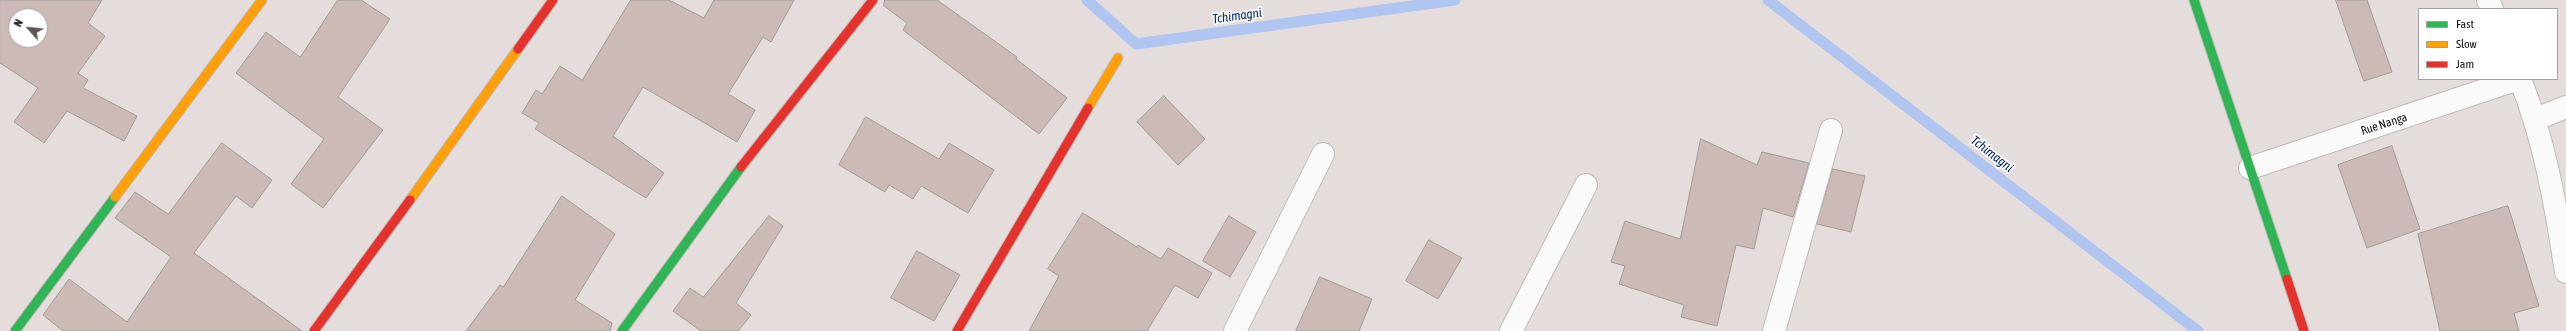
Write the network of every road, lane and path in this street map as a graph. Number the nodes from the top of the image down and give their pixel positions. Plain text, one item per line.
1 (262, 0) edge
2 (553, 0) edge
3 (873, 0) edge
4 (2194, 0) edge
5 (1118, 58) dead end
6 (2516, 80) edge
7 (2519, 80) edge
8 (2566, 107) edge
9 (2536, 119) junction
10 (1830, 130) dead end
11 (1323, 154) dead end
12 (2250, 168) junction
13 (1586, 185) dead end
14 (2566, 272) edge
15 (15, 331) edge
16 (314, 331) edge
17 (622, 331) edge
18 (957, 331) edge
19 (1235, 331) edge
20 (1511, 331) edge
21 (1774, 331) edge
22 (2304, 331) edge

1 - 15 street
2 - 16 street
3 - 17 street
4 - 12 street
5 - 18 street
6 - 12 street, Rue Nanga
7 - 9 street
8 - 9 street
9 - 14 street
10 - 21 street
11 - 19 street
12 - 22 street
13 - 20 street

